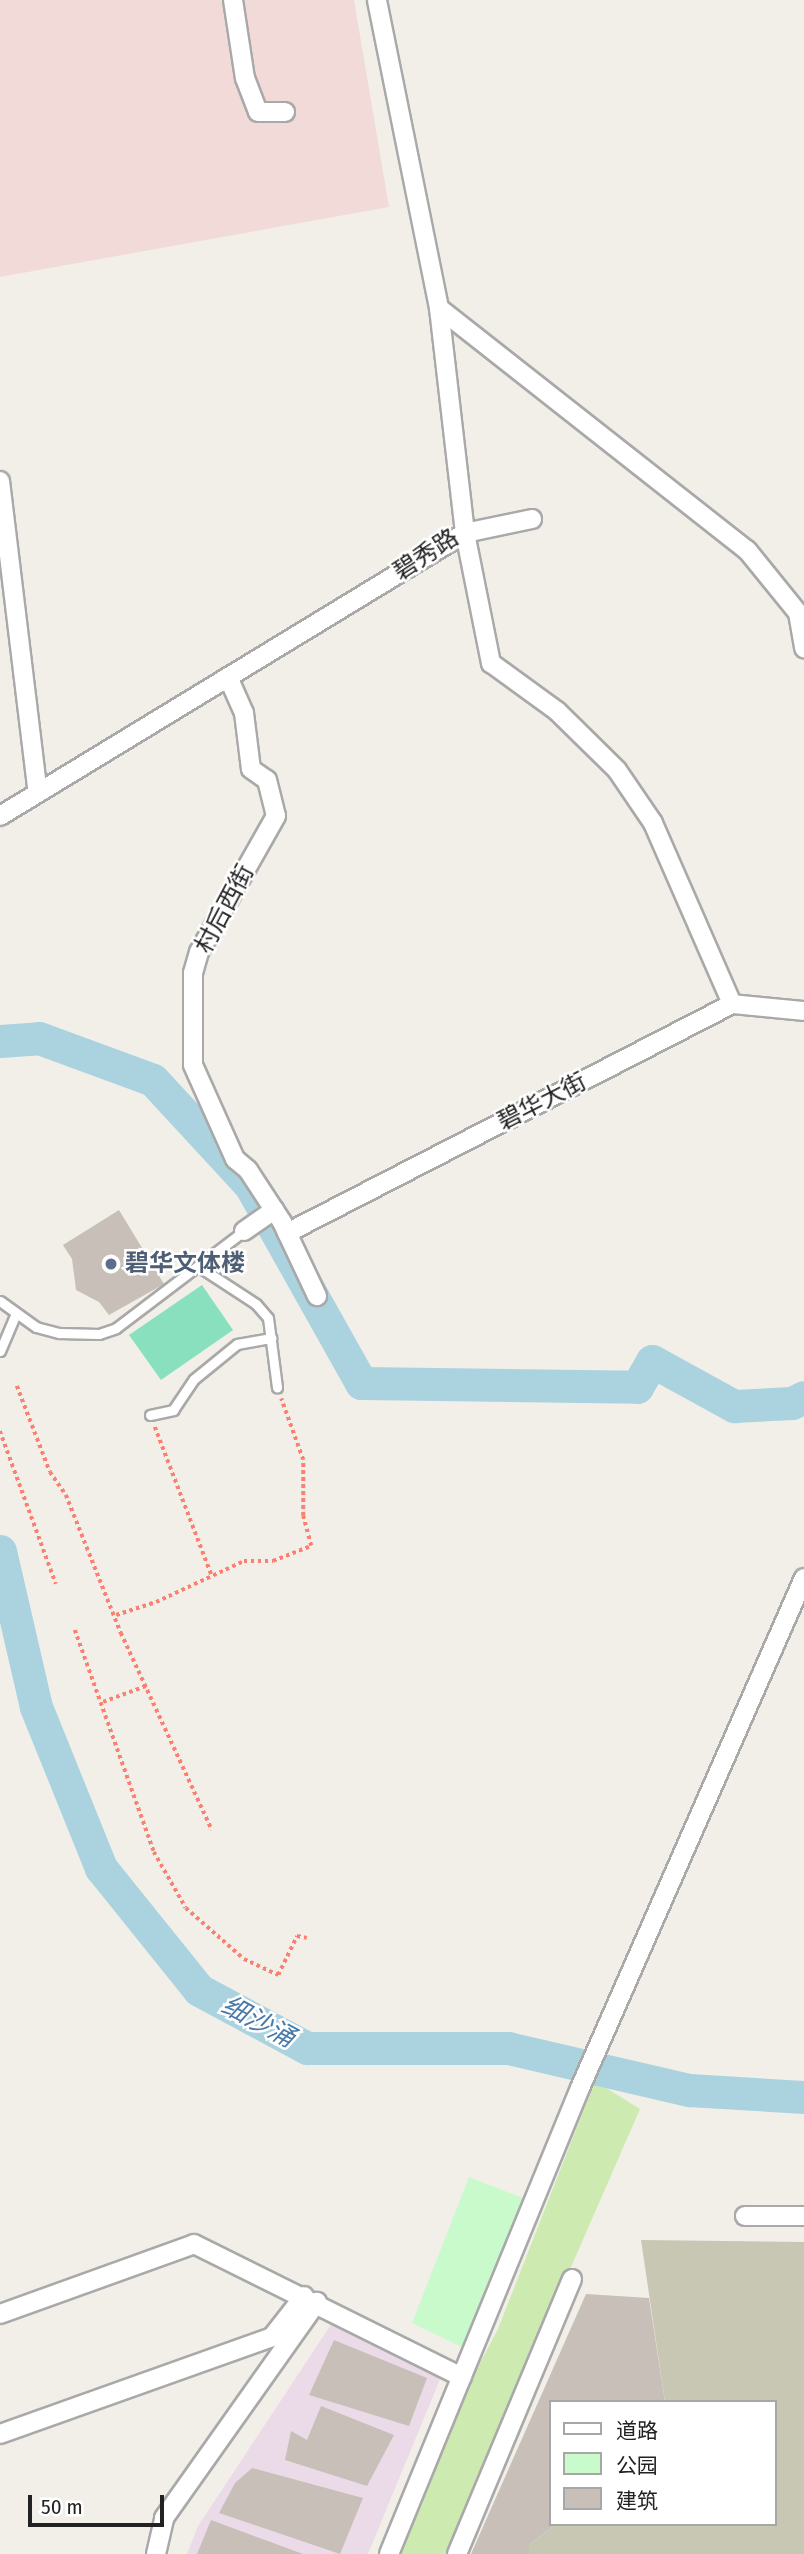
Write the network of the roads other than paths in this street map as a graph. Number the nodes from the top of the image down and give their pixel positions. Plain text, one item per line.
1 (233, 0) edge
2 (377, 0) edge
3 (285, 112) dead end
4 (439, 308) junction
5 (0, 481) edge
6 (532, 520) dead end
7 (465, 533) junction
8 (804, 648) edge
9 (228, 677) junction
10 (38, 793) junction
11 (0, 816) edge
12 (732, 1004) junction
13 (804, 1011) edge
14 (273, 1211) junction
15 (244, 1231) joint
16 (287, 1233) junction
17 (198, 1266) junction
18 (317, 1296) dead end
19 (0, 1301) edge
20 (15, 1315) junction
21 (271, 1338) junction
22 (0, 1351) edge
23 (278, 1387) road end
24 (150, 1415) road end
25 (804, 1578) edge
26 (745, 2216) dead end
27 (804, 2216) edge
28 (572, 2279) dead end
29 (311, 2299) junction
30 (0, 2314) edge
31 (462, 2378) junction
32 (0, 2434) edge
33 (156, 2554) edge
34 (389, 2554) edge
35 (457, 2554) edge

1 - 3 street
2 - 4 street, 碧秀路
4 - 7 street, 碧秀路
4 - 8 street
5 - 10 street
6 - 7 street
7 - 9 street, 碧秀路
7 - 12 street
9 - 10 street, 碧秀路
9 - 14 street, 村后西街
10 - 11 street, 碧秀路
12 - 13 street
12 - 16 street, 碧华大街
14 - 15 street
14 - 16 street, 村后西街
15 - 17 lane
16 - 18 street, 村后西街
17 - 20 lane
17 - 21 lane
19 - 20 lane
20 - 22 lane
21 - 23 lane
21 - 24 lane
25 - 31 street
26 - 27 street
28 - 35 street
29 - 30 street
29 - 31 street
29 - 32 street
29 - 33 street
31 - 34 street

